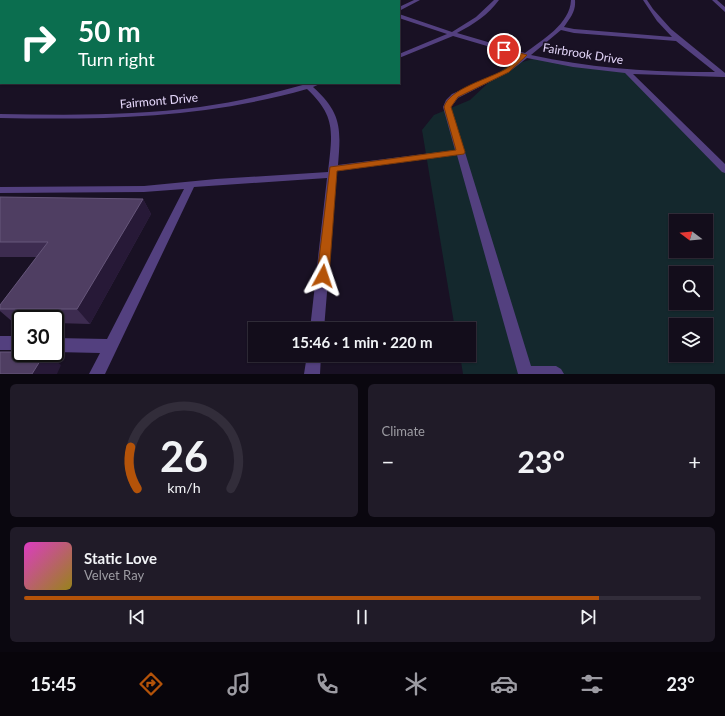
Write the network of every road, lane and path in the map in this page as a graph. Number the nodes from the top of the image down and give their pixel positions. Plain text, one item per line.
1 (418, 0) edge
2 (497, 0) edge
3 (573, 0) edge
4 (645, 0) edge
5 (714, 0) edge
6 (400, 9) edge
7 (725, 10) edge
8 (400, 16) edge
9 (560, 28) junction
10 (453, 33) junction
11 (680, 39) junction
12 (524, 55) junction
13 (400, 56) edge
14 (626, 72) junction
15 (724, 75) edge
16 (313, 85) edge
17 (0, 116) edge
18 (461, 152) junction
19 (725, 170) edge
20 (333, 172) junction
21 (191, 184) junction
22 (0, 190) edge
23 (318, 322) edge
24 (0, 343) edge
25 (12, 343) edge
26 (64, 344) edge
27 (110, 346) junction
28 (313, 362) edge
29 (97, 374) edge
30 (312, 374) edge
31 (526, 374) edge
32 (556, 374) edge

1 - 6 street
2 - 10 street
3 - 9 street
4 - 11 street
5 - 7 street
8 - 10 street, Fairbrook Drive
9 - 11 street
9 - 12 street
10 - 12 street, Fairbrook Drive
10 - 13 street
11 - 15 street
12 - 14 street, Fairbrook Drive
12 - 18 street
14 - 15 street, Fairbrook Drive
14 - 19 street
16 - 17 street, Fairmont Drive
16 - 20 street
18 - 20 street
18 - 31 street
20 - 21 street
20 - 23 street
21 - 22 street
21 - 27 street
24 - 25 street
26 - 27 street
27 - 29 street
28 - 30 street
31 - 32 street

